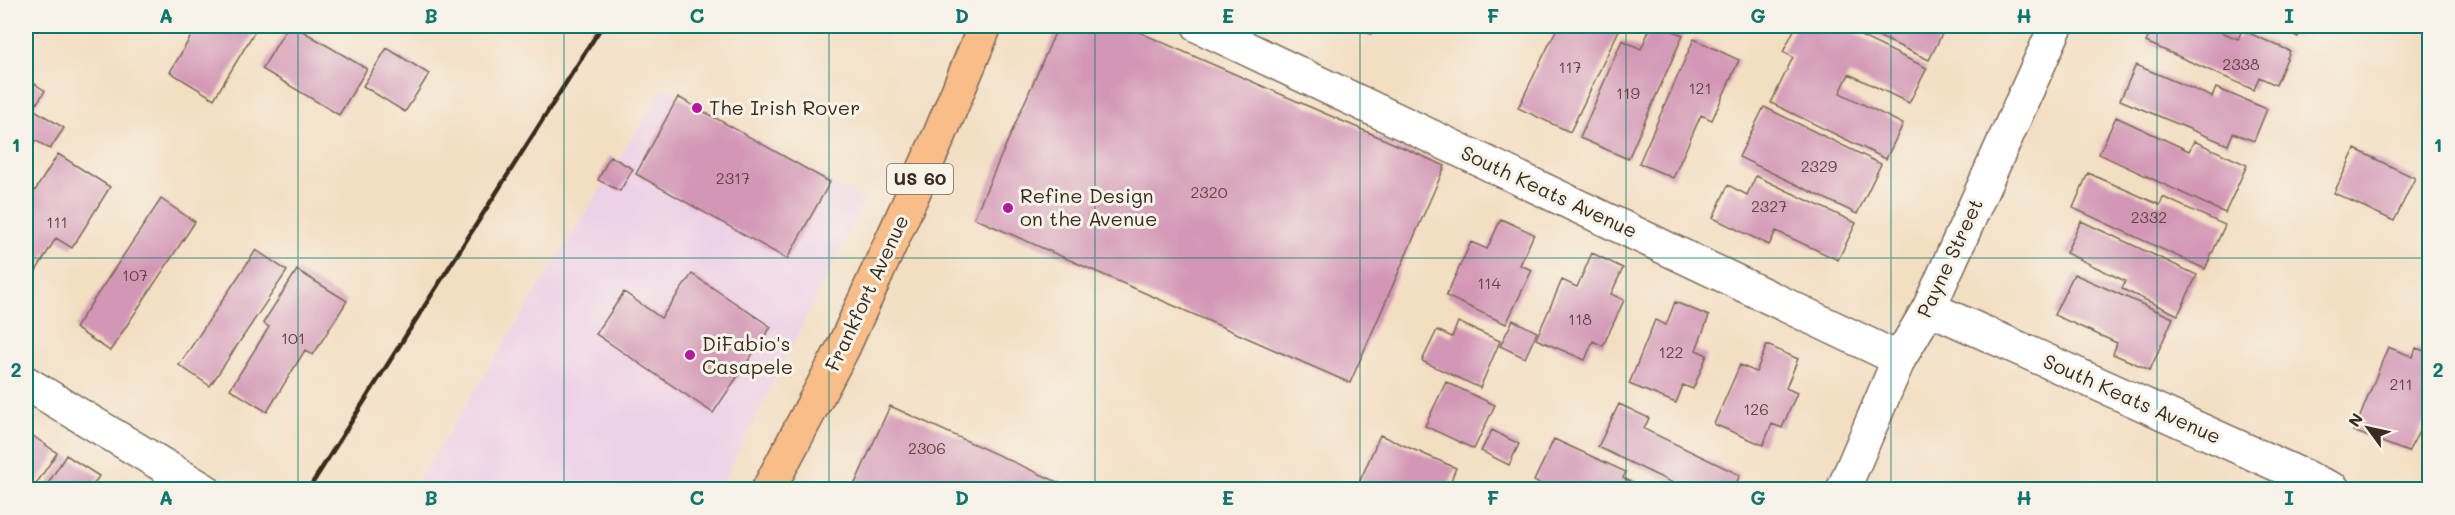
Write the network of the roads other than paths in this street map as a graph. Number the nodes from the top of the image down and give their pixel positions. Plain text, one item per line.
1 (985, 26) edge
2 (1199, 26) edge
3 (2056, 26) edge
4 (1929, 308) junction
5 (1899, 359) junction
6 (26, 383) edge
7 (204, 489) edge
8 (768, 489) edge
9 (1843, 489) edge
10 (2334, 489) edge

1 - 8 main road, Frankfort Avenue / US 60
2 - 5 street, South Keats Avenue
3 - 4 street, Payne Street
4 - 5 street, Payne Street
4 - 10 street, South Keats Avenue
5 - 9 street, Payne Street
6 - 7 street

